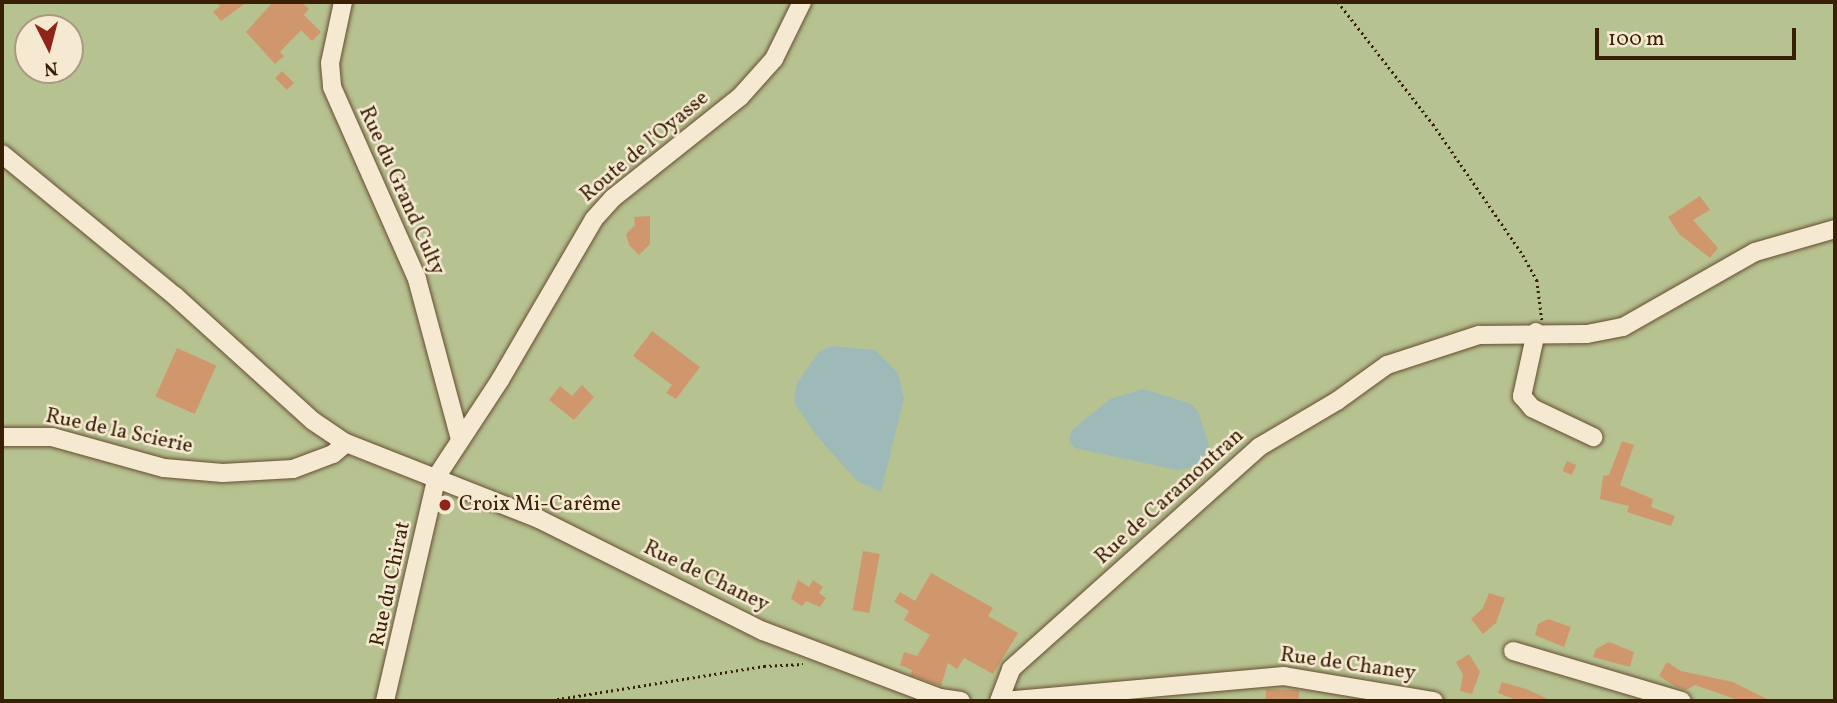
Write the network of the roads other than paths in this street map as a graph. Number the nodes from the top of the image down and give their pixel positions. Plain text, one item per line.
1 (343, 2) edge
2 (802, 2) edge
3 (2, 154) edge
4 (1835, 229) edge
5 (1535, 332) junction
6 (1593, 437) dead end
7 (2, 438) edge
8 (460, 439) junction
9 (346, 443) junction
10 (437, 476) junction
11 (1513, 651) dead end
12 (1624, 692) edge
13 (385, 701) edge
14 (961, 701) edge
15 (1002, 701) edge
16 (1434, 701) edge
17 (1682, 701) edge

1 - 8 street, Rue du Grand Culty
2 - 8 street, Route de l'Oyasse
3 - 9 street, Rue de Chaney
4 - 5 street, Rue de Caramontran
5 - 6 street
5 - 15 street, Rue de Caramontran
7 - 9 street, Rue de la Scierie
8 - 10 street, Route de l'Oyasse
9 - 10 street, Rue de Chaney
10 - 13 street, Rue du Chirat
10 - 14 street, Rue de Chaney
11 - 12 street
12 - 17 street
15 - 16 street, Rue de Chaney

